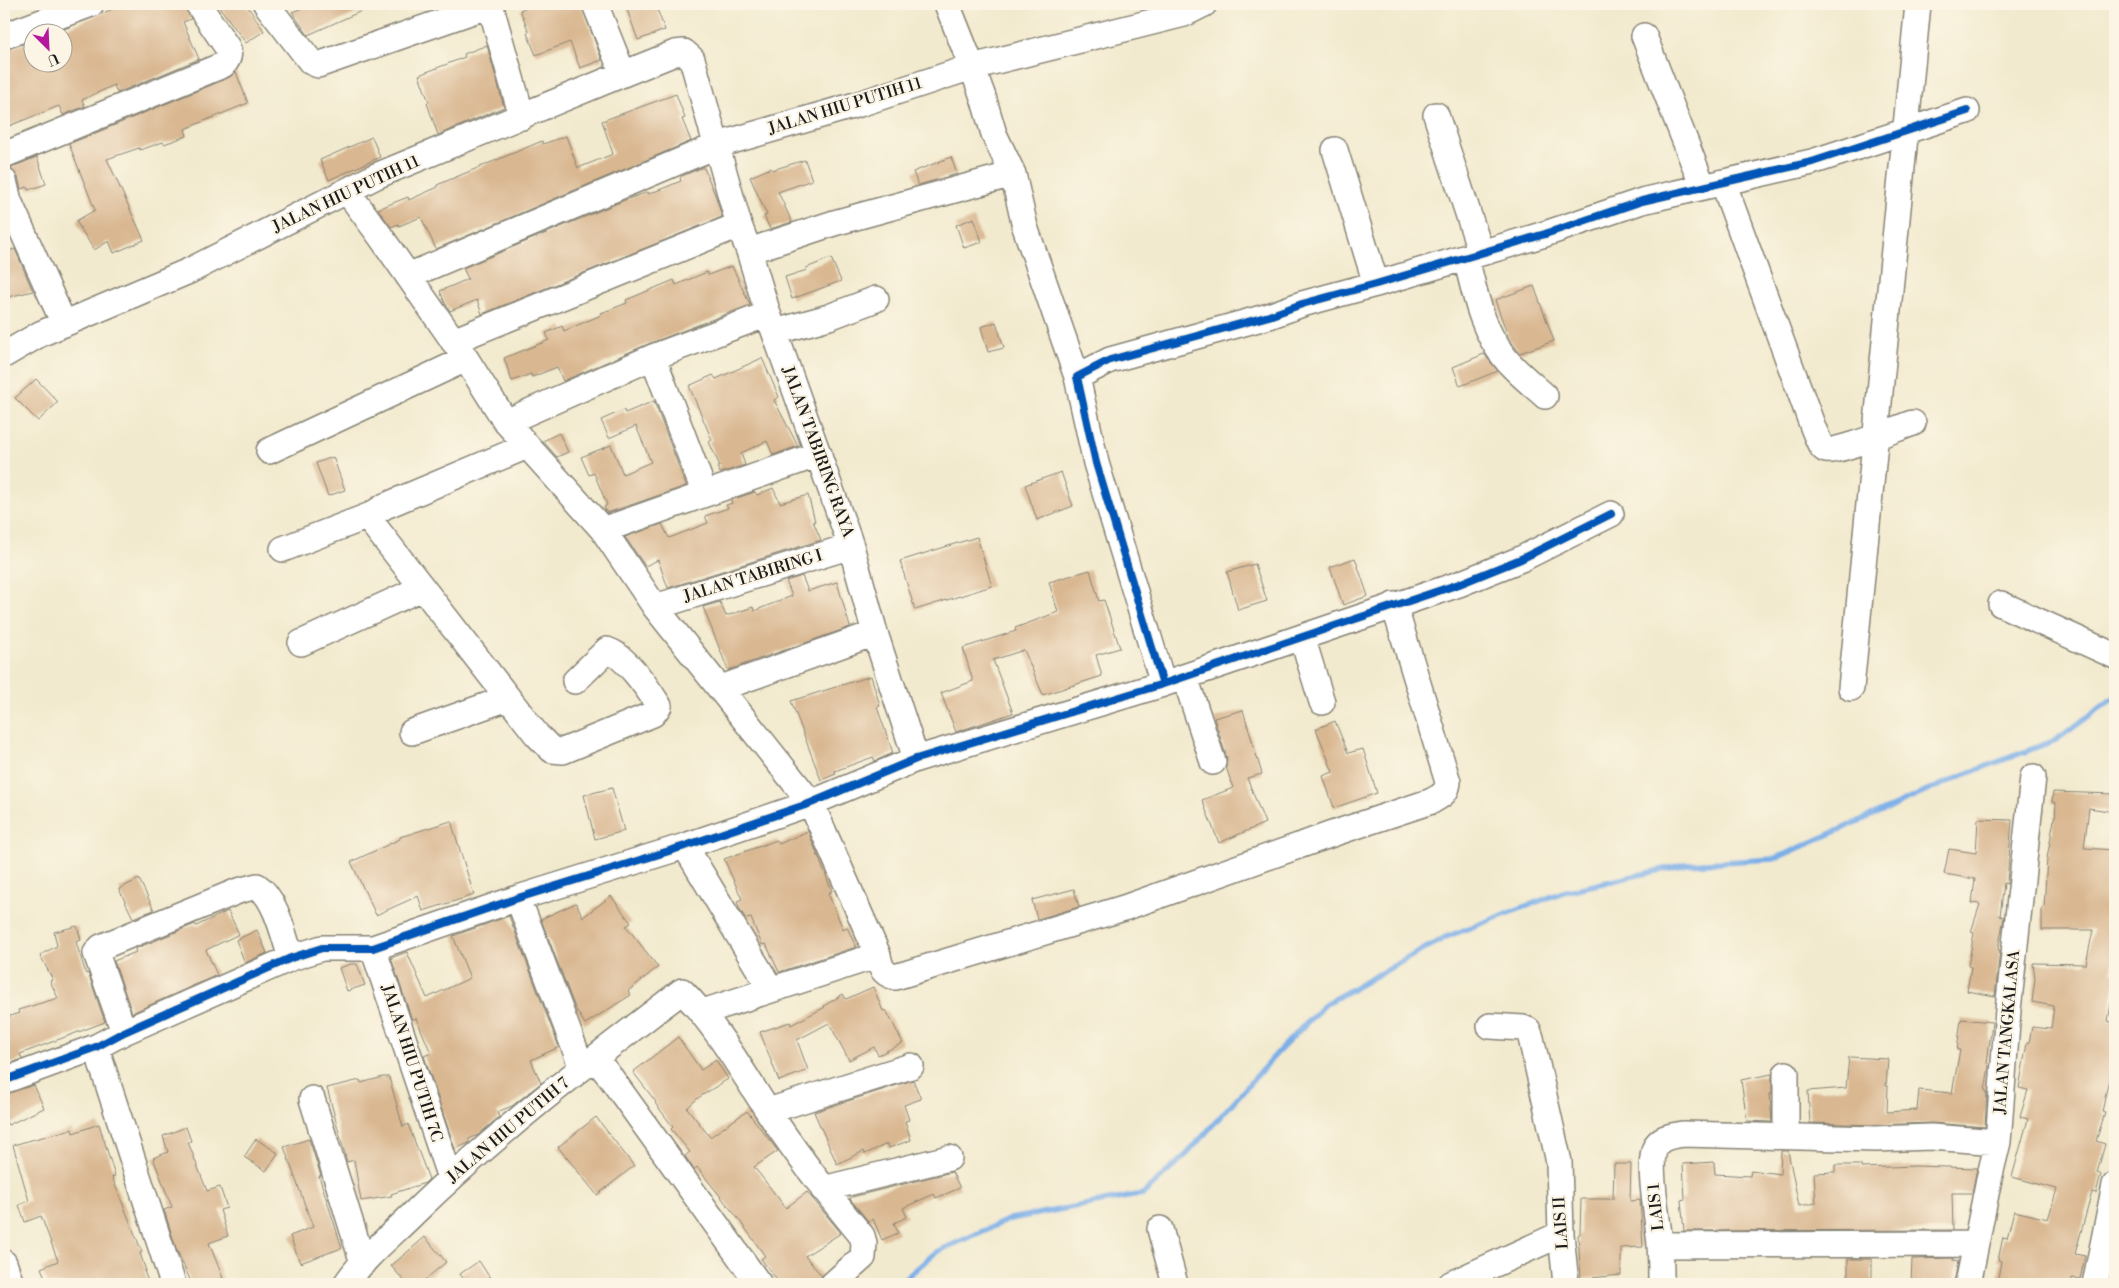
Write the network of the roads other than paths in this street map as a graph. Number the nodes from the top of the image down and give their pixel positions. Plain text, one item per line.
1 (91, 4) edge
2 (198, 4) edge
3 (490, 4) edge
4 (595, 4) edge
5 (947, 4) edge
6 (1204, 4) edge
7 (1918, 4) edge
8 (272, 5) edge
9 (4, 36) edge
10 (1644, 36) dead end
11 (972, 67) junction
12 (623, 74) junction
13 (1967, 111) dead end
14 (1436, 115) dead end
15 (522, 117) junction
16 (718, 145) junction
17 (1335, 150) dead end
18 (4, 155) edge
19 (1013, 174) junction
20 (4, 181) edge
21 (1713, 185) junction
22 (347, 192) junction
23 (739, 225) junction
24 (749, 251) junction
25 (1474, 255) junction
26 (408, 276) junction
27 (1376, 284) junction
28 (876, 300) dead end
29 (771, 323) junction
30 (64, 324) junction
31 (459, 350) junction
32 (4, 355) edge
33 (653, 357) junction
34 (1077, 377) junction
35 (1544, 396) dead end
36 (506, 422) junction
37 (1913, 423) dead end
38 (527, 446) junction
39 (269, 451) dead end
40 (818, 454) junction
41 (705, 494) junction
42 (1610, 514) dead end
43 (371, 515) junction
44 (602, 530) junction
45 (851, 546) junction
46 (283, 549) dead end
47 (422, 588) junction
48 (2001, 604) dead end
49 (1394, 606) junction
50 (655, 607) junction
51 (876, 633) junction
52 (1302, 637) junction
53 (301, 643) dead end
54 (2115, 656) edge
55 (1174, 680) junction
56 (575, 681) dead end
57 (721, 688) junction
58 (1851, 688) dead end
59 (508, 698) junction
60 (1322, 702) dead end
61 (412, 732) dead end
62 (916, 759) junction
63 (1213, 762) dead end
64 (2033, 777) dead end
65 (811, 803) junction
66 (685, 846) junction
67 (518, 898) junction
68 (373, 948) junction
69 (878, 955) junction
70 (291, 958) junction
71 (770, 988) junction
72 (703, 1012) junction
73 (1490, 1026) dead end
74 (124, 1032) junction
75 (96, 1047) junction
76 (588, 1063) junction
77 (911, 1066) dead end
78 (1786, 1074) dead end
79 (6, 1080) dead end
80 (312, 1099) dead end
81 (768, 1111) junction
82 (1786, 1136) junction
83 (1998, 1142) junction
84 (949, 1158) dead end
85 (450, 1178) junction
86 (2115, 1186) edge
87 (823, 1188) junction
88 (1160, 1229) dead end
89 (1561, 1234) junction
90 (1976, 1244) junction
91 (1660, 1245) junction
92 (4, 1263) edge
93 (363, 1263) junction
94 (11, 1284) edge
95 (173, 1284) edge
96 (346, 1284) edge
97 (759, 1284) edge
98 (833, 1284) edge
99 (1175, 1284) edge
100 (1451, 1284) edge
101 (1566, 1284) edge
102 (1661, 1284) edge
103 (1968, 1284) edge
104 (2095, 1284) edge

1 - 9 street
2 - 18 street
3 - 8 street
3 - 15 street
4 - 12 street
5 - 11 street
6 - 11 street, JALAN HIU PUTIH 11
7 - 58 street
10 - 21 street
11 - 16 street, JALAN HIU PUTIH 11
11 - 19 street
12 - 15 street, JALAN HIU PUTIH 11
12 - 16 street, JALAN HIU PUTIH 11
13 - 21 street
14 - 25 street
15 - 22 street, JALAN HIU PUTIH 11
16 - 23 street, JALAN TABIRING RAYA
16 - 26 street, JALAN HIU PUTIH 11
17 - 27 street
19 - 24 street
19 - 34 street
20 - 30 street
21 - 25 street
21 - 37 street
22 - 26 street
22 - 30 street, JALAN HIU PUTIH 11
23 - 24 street, JALAN TABIRING RAYA
23 - 31 street
24 - 29 street, JALAN TABIRING RAYA
25 - 27 street
25 - 35 street
26 - 31 street
27 - 34 street
28 - 29 street
29 - 33 street
29 - 40 street, JALAN TABIRING RAYA
30 - 32 street, JALAN HIU PUTIH 11
31 - 36 street
31 - 39 street
33 - 36 street
33 - 41 street
34 - 55 street
36 - 38 street
38 - 43 street
38 - 44 street
40 - 41 street
40 - 45 street, JALAN TABIRING RAYA
41 - 44 street
42 - 49 street
43 - 46 street
43 - 47 street
44 - 50 street
45 - 50 street, JALAN TABIRING I
45 - 51 street, JALAN TABIRING RAYA
47 - 53 street
47 - 59 street
48 - 54 street
49 - 52 street
49 - 69 street
50 - 57 street
51 - 57 street
51 - 62 street, JALAN TABIRING RAYA
52 - 55 street
52 - 60 street
55 - 62 street
55 - 63 street
56 - 59 street
57 - 65 street
59 - 61 street
62 - 65 street
64 - 83 street, JALAN TANGKALASA
65 - 66 street
65 - 69 street
66 - 67 street
66 - 71 street
67 - 68 street
67 - 76 street
68 - 70 street
68 - 85 street, JALAN HIU PUTIH 7C
69 - 71 street
70 - 74 street
70 - 74 street
71 - 72 street
72 - 76 street, JALAN HIU PUTIH 7
72 - 81 street
73 - 89 street, LAIS II
74 - 75 street
75 - 79 street
75 - 95 street
76 - 85 street, JALAN HIU PUTIH 7
76 - 97 street
77 - 81 street
78 - 82 street
80 - 93 street
81 - 87 street
82 - 83 street
82 - 91 street, LAIS 1
83 - 90 street, JALAN TANGKALASA
84 - 87 street
85 - 93 street, JALAN HIU PUTIH 7
86 - 104 street
87 - 98 street
88 - 99 street
89 - 100 street
89 - 101 street, LAIS II
90 - 91 street
90 - 103 street, JALAN TANGKALASA
91 - 102 street, LAIS 1
92 - 94 street
93 - 96 street, JALAN HIU PUTIH 7

